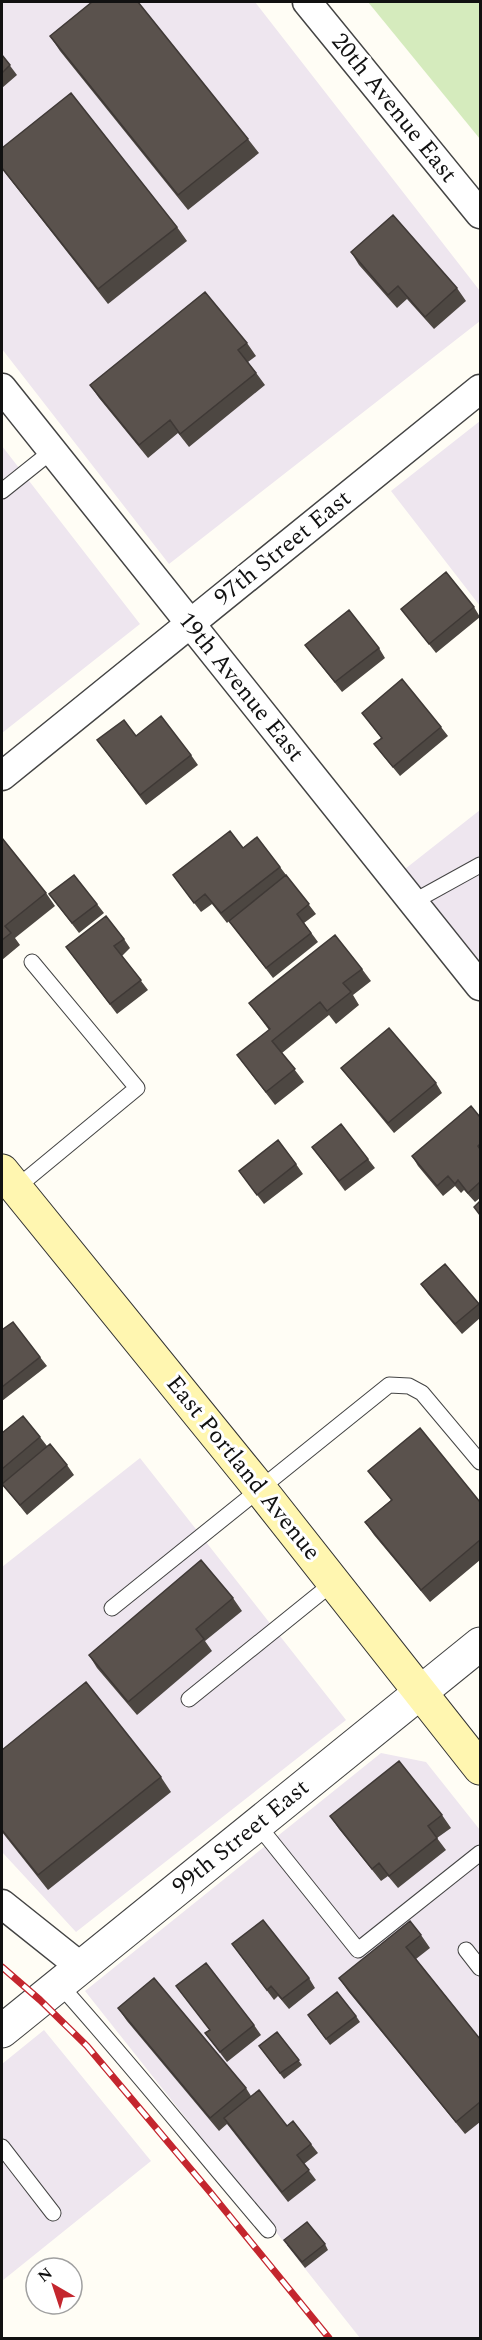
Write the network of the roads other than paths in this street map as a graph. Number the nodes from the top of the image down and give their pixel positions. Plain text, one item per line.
1 (307, 2) edge
2 (480, 214) edge
3 (2, 387) edge
4 (477, 399) edge
5 (52, 451) junction
6 (2, 491) edge
7 (190, 623) junction
8 (2, 776) edge
9 (480, 865) edge
10 (413, 902) junction
11 (32, 962) dead end
12 (480, 986) edge
13 (9, 1180) edge
14 (480, 1462) edge
15 (260, 1489) junction
16 (334, 1582) junction
17 (112, 1608) dead end
18 (480, 1644) edge
19 (421, 1692) junction
20 (189, 1699) dead end
21 (480, 1768) edge
22 (257, 1824) junction
23 (480, 1853) edge
24 (2, 1904) edge
25 (466, 1950) dead end
26 (480, 1968) edge
27 (70, 1976) junction
28 (2, 2031) edge
29 (2, 2147) edge
30 (53, 2213) dead end
31 (268, 2230) dead end

1 - 2 street, 20th Avenue East
3 - 5 street, 19th Avenue East
4 - 7 street, 97th Street East
5 - 6 lane
5 - 7 street, 19th Avenue East
7 - 8 street, 97th Street East
7 - 10 street, 19th Avenue East
9 - 10 lane
10 - 12 street, 19th Avenue East
11 - 13 lane
13 - 15 main road, East Portland Avenue
14 - 15 lane
15 - 16 main road, East Portland Avenue
15 - 17 lane
16 - 19 main road, East Portland Avenue
16 - 20 lane
18 - 19 street, 99th Street East
19 - 21 main road, East Portland Avenue
19 - 22 street, 99th Street East
22 - 23 lane
22 - 27 street, 99th Street East
24 - 27 street
25 - 26 lane
27 - 28 street, 99th Street East
27 - 31 lane
29 - 30 lane

